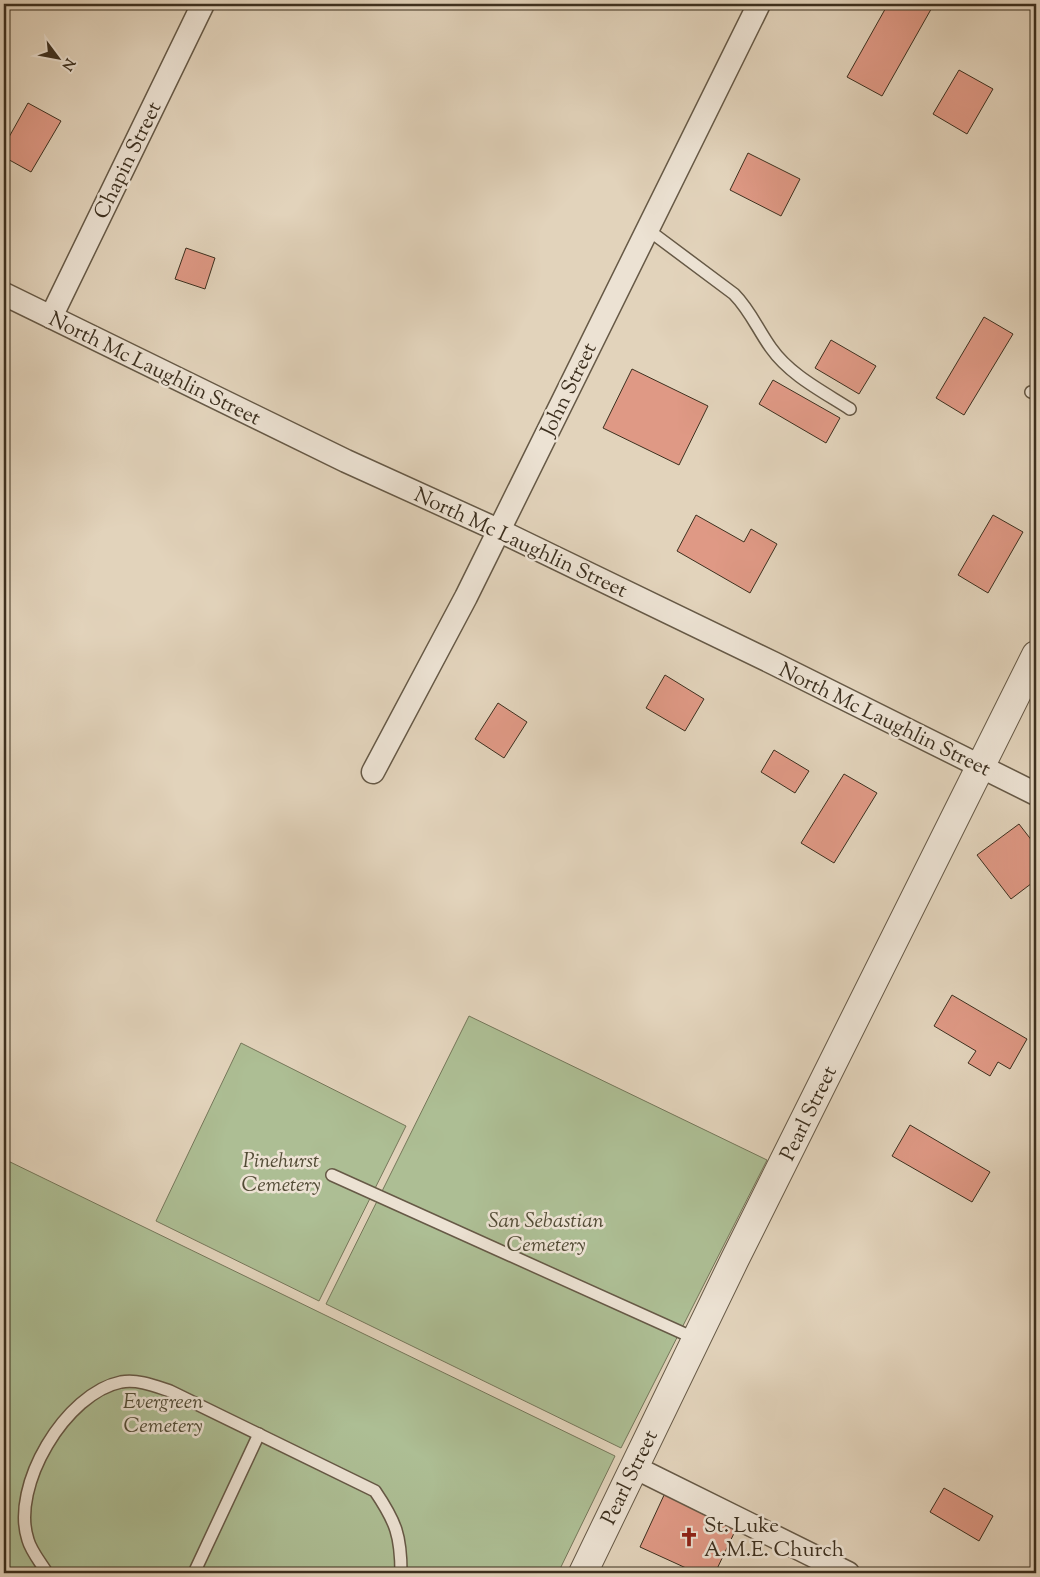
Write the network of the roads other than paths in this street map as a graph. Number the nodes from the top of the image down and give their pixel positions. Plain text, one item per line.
1 (203, 4) edge
2 (758, 4) edge
3 (646, 229) junction
4 (4, 294) edge
5 (51, 317) junction
6 (850, 409) dead end
7 (498, 530) junction
8 (1036, 655) edge
9 (980, 766) junction
10 (373, 772) dead end
11 (1036, 794) edge
12 (332, 1175) dead end
13 (696, 1339) junction
14 (258, 1434) junction
15 (634, 1467) junction
16 (47, 1573) edge
17 (194, 1573) edge
18 (401, 1573) edge
19 (583, 1573) edge
20 (848, 1573) edge

1 - 5 street, Chapin Street
2 - 3 street, John Street
3 - 6 lane
3 - 7 street, John Street
4 - 5 street, North Mc Laughlin Street
5 - 7 street, North Mc Laughlin Street
7 - 9 street, North Mc Laughlin Street
7 - 10 street, John Street
8 - 9 street, Pearl Street
9 - 11 street, North Mc Laughlin Street
9 - 13 street, Pearl Street
12 - 13 lane
13 - 15 street, Pearl Street
14 - 16 lane
14 - 17 lane
14 - 18 lane
15 - 19 street, Pearl Street
15 - 20 street

